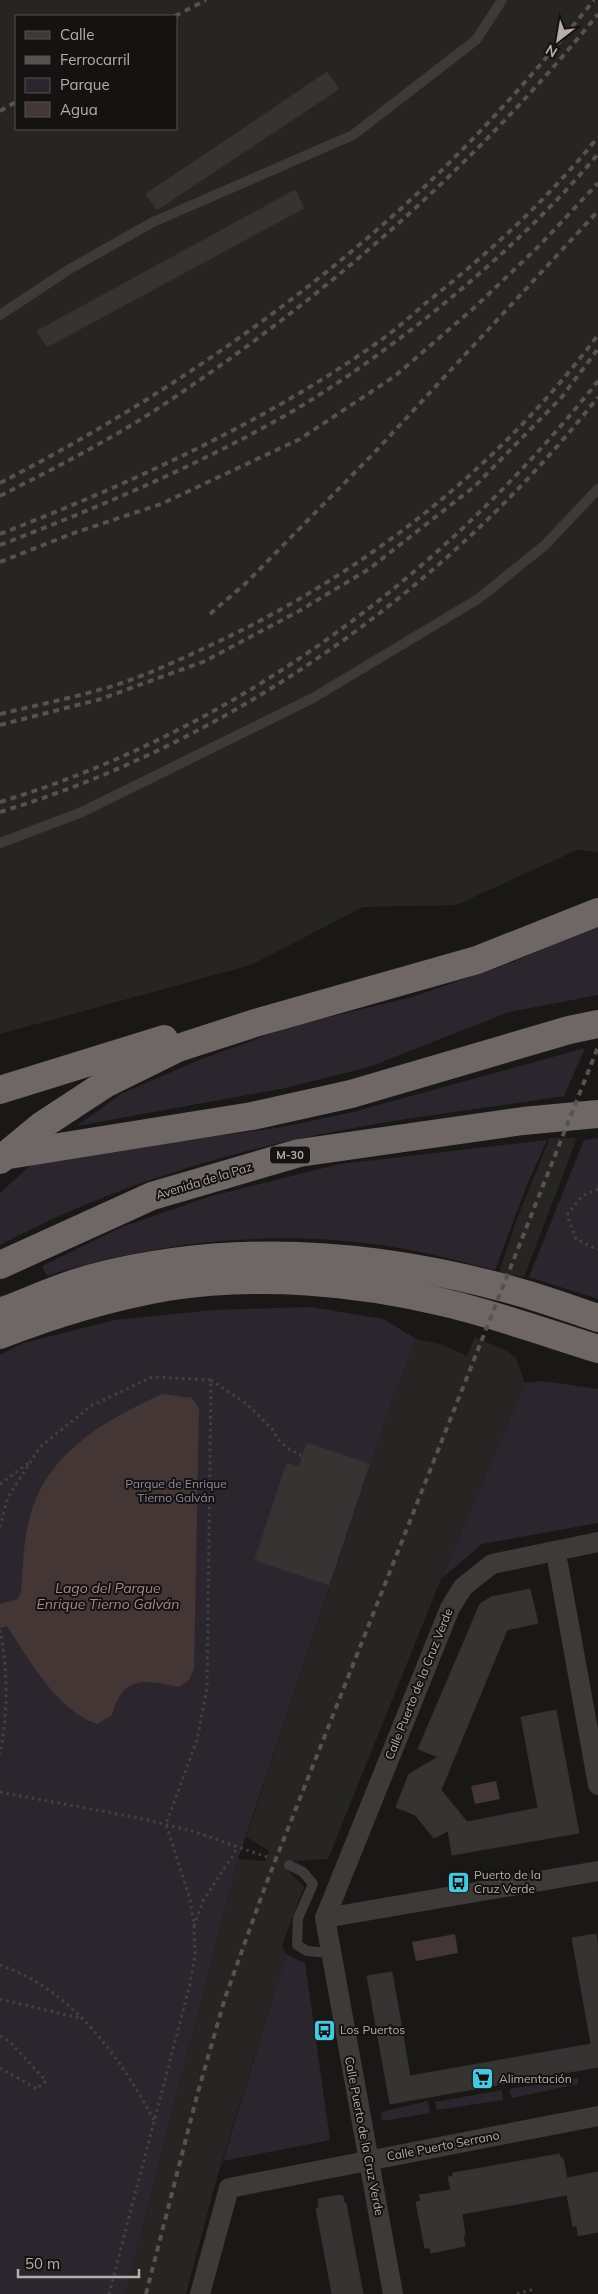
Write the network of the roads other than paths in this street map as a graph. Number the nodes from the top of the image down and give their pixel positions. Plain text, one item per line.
1 (502, 0) edge
2 (0, 315) edge
3 (598, 489) edge
4 (0, 844) edge
5 (598, 912) edge
6 (477, 960) junction
7 (598, 1024) edge
8 (0, 1090) edge
9 (598, 1114) edge
10 (0, 1158) edge
11 (0, 1265) edge
12 (0, 1312) edge
13 (598, 1318) edge
14 (0, 1335) edge
15 (598, 1349) edge
16 (598, 1542) edge
17 (558, 1564) dead end
18 (598, 1785) edge
19 (289, 1865) dead end
20 (598, 1871) edge
21 (325, 1918) junction
22 (330, 1953) junction
23 (598, 2116) edge
24 (368, 2161) junction
25 (200, 2294) edge
26 (393, 2294) edge

1 - 2 lane
3 - 4 lane
5 - 6 highway
6 - 8 highway
6 - 10 highway
7 - 10 highway
9 - 11 highway, Avenida de la Paz / M-30
12 - 13 highway
14 - 15 highway
16 - 21 street, Calle Puerto de la Cruz Verde
17 - 18 street
19 - 22 lane
20 - 21 street
21 - 22 street, Calle Puerto de la Cruz Verde
22 - 24 street, Calle Puerto de la Cruz Verde
23 - 24 street, Calle Puerto Serrano
24 - 25 street, Calle Puerto Serrano
24 - 26 street, Calle Puerto de la Cruz Verde

